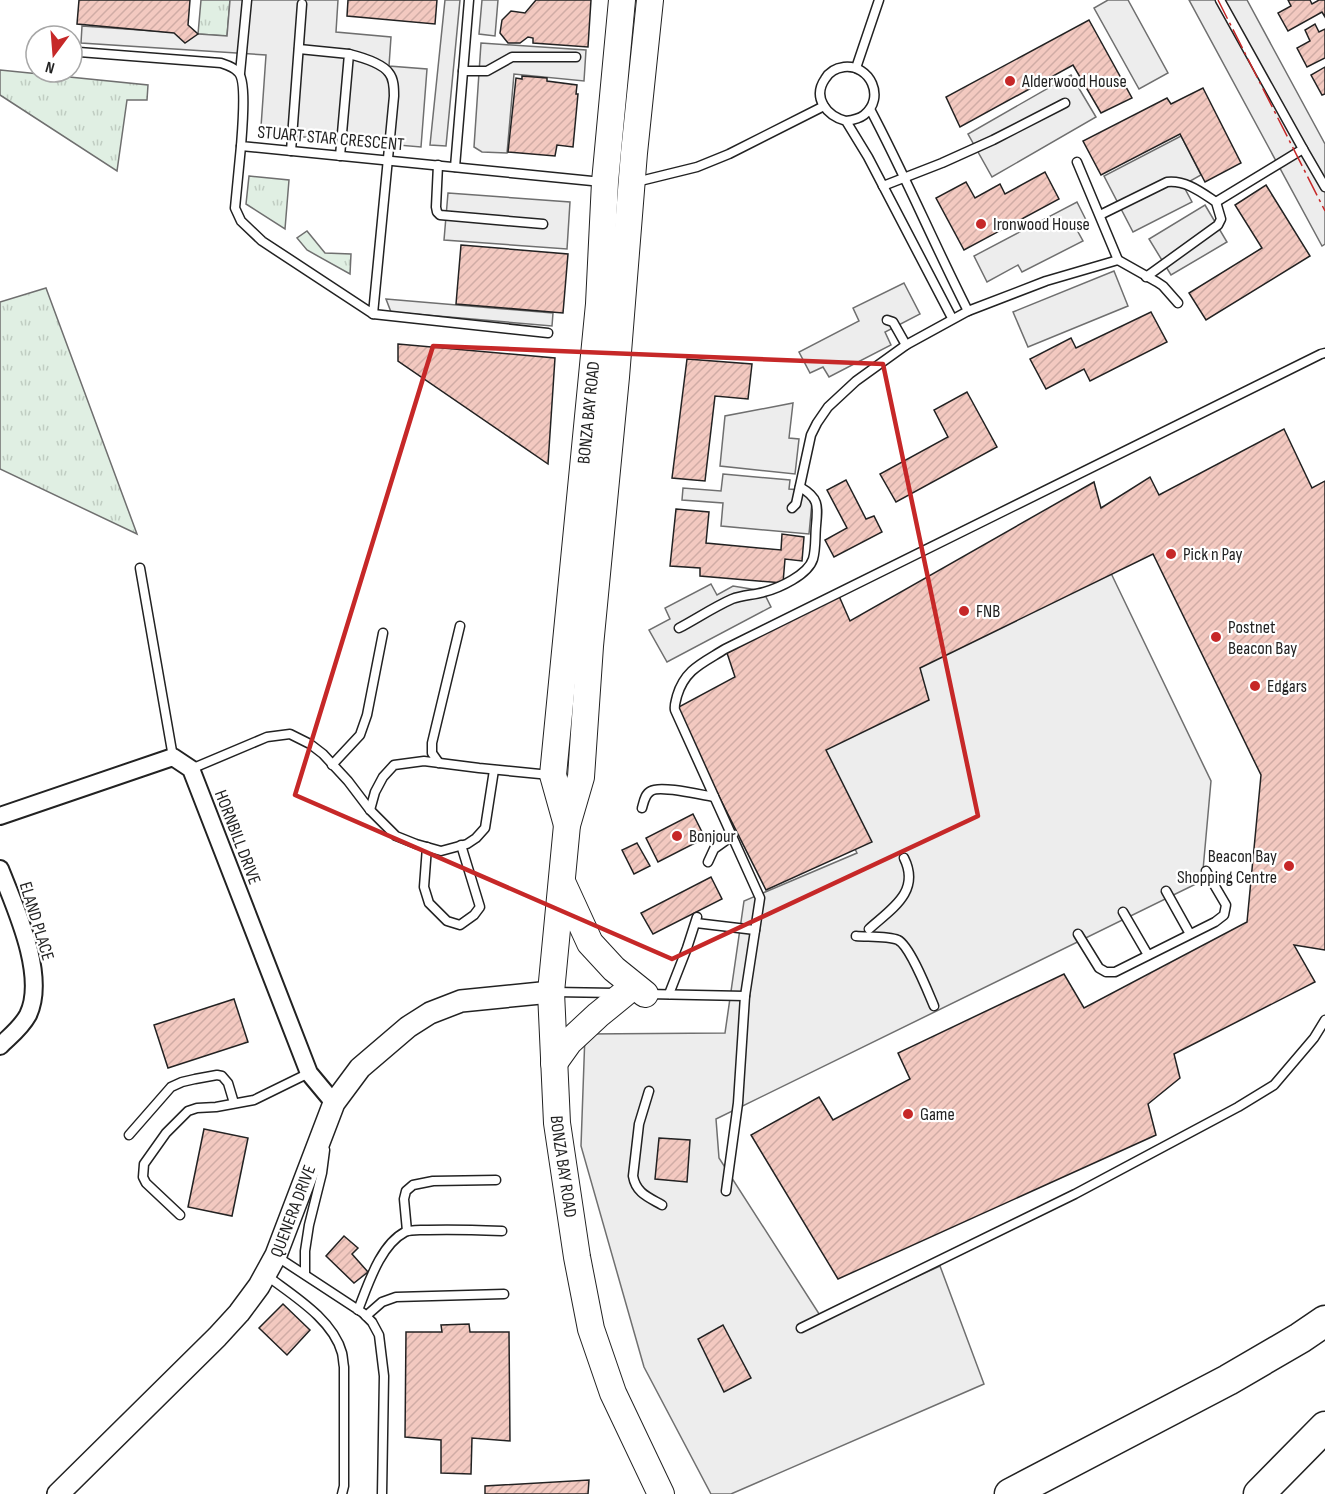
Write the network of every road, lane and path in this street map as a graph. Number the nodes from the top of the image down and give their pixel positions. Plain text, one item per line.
1 (247, 0) edge
2 (469, 0) edge
3 (622, 0) edge
4 (650, 0) edge
5 (879, 0) edge
6 (1220, 0) edge
7 (302, 4) dead end
8 (299, 49) junction
9 (84, 52) edge
10 (349, 54) junction
11 (576, 57) dead end
12 (856, 68) junction
13 (463, 71) junction
14 (240, 73) junction
15 (1065, 103) dead end
16 (824, 106) junction
17 (870, 109) junction
18 (846, 121) junction
19 (241, 146) junction
20 (1303, 149) junction
21 (291, 151) junction
22 (340, 156) junction
23 (388, 161) junction
24 (1077, 162) dead end
25 (438, 165) junction
26 (455, 167) junction
27 (904, 177) junction
28 (618, 182) junction
29 (883, 186) junction
30 (1325, 188) edge
31 (1216, 202) junction
32 (1100, 215) junction
33 (543, 224) dead end
34 (1118, 260) junction
35 (1146, 277) junction
36 (1178, 303) dead end
37 (968, 311) junction
38 (373, 314) junction
39 (952, 318) junction
40 (887, 320) dead end
41 (548, 333) dead end
42 (906, 345) junction
43 (1325, 353) edge
44 (800, 487) junction
45 (792, 508) dead end
46 (140, 568) dead end
47 (460, 626) dead end
48 (679, 628) dead end
49 (383, 633) dead end
50 (173, 757) junction
51 (439, 763) junction
52 (332, 765) junction
53 (191, 769) junction
54 (494, 770) junction
55 (567, 776) junction
56 (714, 797) junction
57 (642, 808) dead end
58 (370, 810) junction
59 (0, 816) edge
60 (732, 836) junction
61 (461, 845) junction
62 (427, 847) junction
63 (904, 858) dead end
64 (708, 862) dead end
65 (0, 869) edge
66 (1206, 871) dead end
67 (561, 881) junction
68 (1166, 891) dead end
69 (1123, 912) dead end
70 (869, 929) dead end
71 (755, 930) junction
72 (1078, 934) dead end
73 (1190, 934) junction
74 (856, 936) dead end
75 (1148, 956) junction
76 (551, 992) junction
77 (646, 994) junction
78 (745, 996) junction
79 (934, 1006) dead end
80 (1325, 1020) edge
81 (0, 1046) edge
82 (554, 1063) junction
83 (309, 1073) junction
84 (649, 1091) dead end
85 (234, 1103) junction
86 (334, 1103) junction
87 (325, 1125) junction
88 (129, 1135) dead end
89 (496, 1180) dead end
90 (726, 1191) dead end
91 (662, 1205) dead end
92 (180, 1215) dead end
93 (407, 1231) junction
94 (502, 1231) dead end
95 (276, 1256) junction
96 (305, 1274) junction
97 (265, 1275) junction
98 (504, 1294) dead end
99 (362, 1313) junction
100 (1325, 1321) edge
101 (801, 1328) dead end
102 (1325, 1426) edge
103 (58, 1494) edge
104 (342, 1494) edge
105 (382, 1494) edge
106 (661, 1494) edge
107 (1010, 1494) edge
108 (1259, 1494) edge

1 - 14 lane, STUART STAR CRESCENT
2 - 13 lane
3 - 28 main road, BONZA BAY ROAD
4 - 28 main road, BONZA BAY ROAD
5 - 12 lane
6 - 20 lane
7 - 8 lane
8 - 10 lane
8 - 21 lane
9 - 14 lane
10 - 22 lane
10 - 23 lane
11 - 13 lane
12 - 16 lane
12 - 17 lane
13 - 26 lane
14 - 19 lane, STUART STAR CRESCENT
15 - 27 lane
16 - 18 lane
16 - 28 lane, STUART STAR CRESCENT
17 - 18 lane
17 - 27 lane
18 - 29 lane
19 - 21 lane, STUART STAR CRESCENT
19 - 38 lane
20 - 30 lane
20 - 31 lane
21 - 22 lane, STUART STAR CRESCENT
22 - 23 lane, STUART STAR CRESCENT
23 - 25 lane, STUART STAR CRESCENT
23 - 38 lane
24 - 32 lane
25 - 26 lane, STUART STAR CRESCENT
25 - 33 lane
26 - 28 lane, STUART STAR CRESCENT
27 - 29 lane
27 - 37 lane
28 - 55 main road, BONZA BAY ROAD
29 - 39 lane
31 - 32 lane
31 - 35 lane
32 - 34 lane
34 - 35 lane
34 - 37 lane
35 - 36 lane
37 - 39 lane
38 - 41 lane
39 - 42 lane
40 - 42 lane
42 - 44 lane
43 - 56 lane
44 - 45 lane
44 - 48 lane
46 - 50 lane
47 - 51 lane
49 - 52 lane
50 - 53 street
50 - 59 street
51 - 54 lane
51 - 58 lane
52 - 53 lane
52 - 58 lane
53 - 83 street, HORNBILL DRIVE
54 - 55 lane
54 - 61 lane
55 - 67 main road, BONZA BAY ROAD
56 - 57 lane
56 - 60 lane
58 - 62 lane
60 - 64 lane
60 - 71 lane
61 - 62 lane
61 - 62 lane
63 - 70 lane
65 - 81 street, ELAND PLACE
66 - 73 lane
67 - 76 main road, BONZA BAY ROAD
67 - 77 main road
68 - 73 lane
69 - 75 lane
71 - 77 lane
71 - 78 lane
72 - 75 lane
73 - 75 lane
74 - 79 lane
76 - 77 lane
76 - 82 main road, BONZA BAY ROAD
76 - 86 street, QUENERA DRIVE
77 - 78 lane
77 - 82 main road
78 - 90 lane
80 - 101 lane
82 - 106 main road, BONZA BAY ROAD
83 - 85 lane
83 - 86 street, HORNBILL DRIVE
84 - 91 lane
85 - 88 lane
85 - 92 lane
86 - 87 street, QUENERA DRIVE
87 - 95 street, QUENERA DRIVE
87 - 96 lane
89 - 93 lane
93 - 94 lane
93 - 99 lane
95 - 96 lane
95 - 97 street, QUENERA DRIVE
96 - 99 lane
97 - 103 street, QUENERA DRIVE
97 - 104 lane
98 - 99 lane
99 - 105 lane
100 - 107 highway
102 - 108 highway

